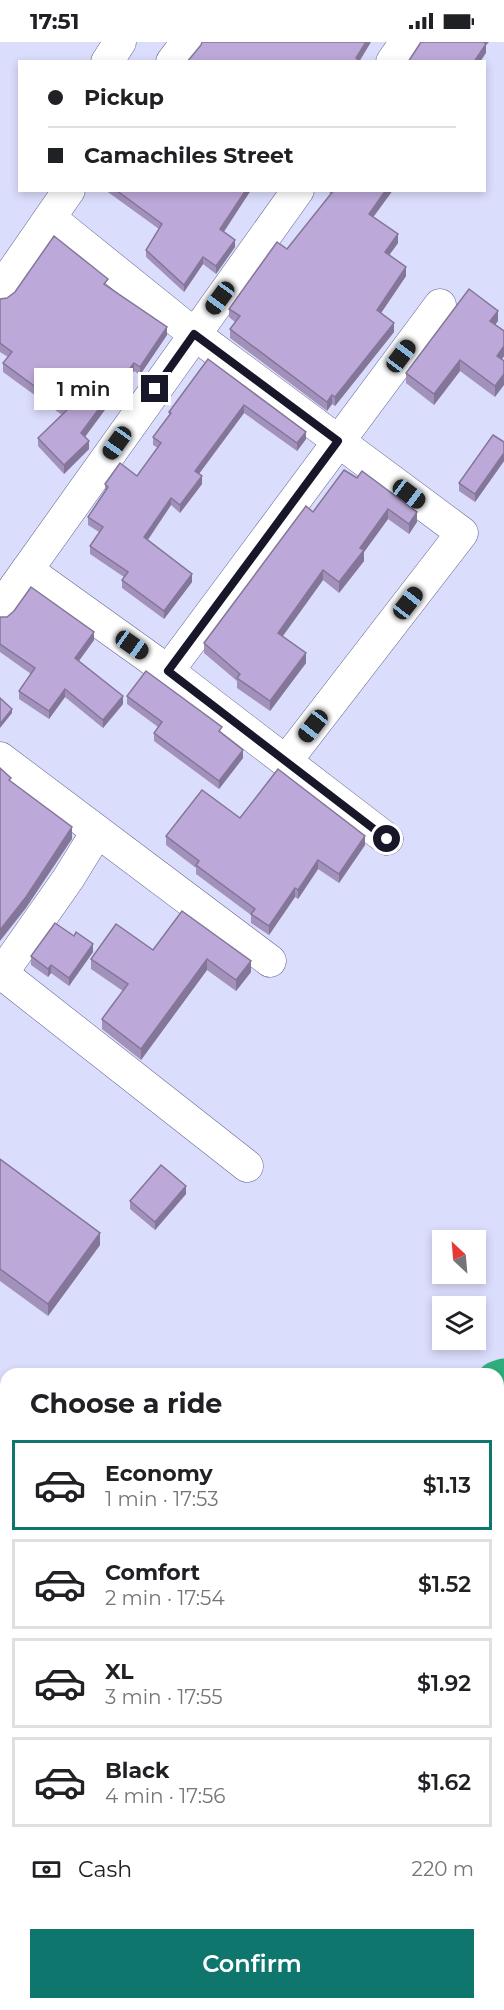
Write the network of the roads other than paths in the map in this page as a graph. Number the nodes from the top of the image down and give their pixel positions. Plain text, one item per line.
1 (120, 42) edge
2 (188, 42) edge
3 (406, 42) edge
4 (108, 60) edge
5 (174, 60) edge
6 (393, 60) edge
7 (68, 192) edge
8 (297, 192) edge
9 (50, 218) junction
10 (0, 290) edge
11 (440, 305) dead end
12 (194, 334) junction
13 (338, 441) junction
14 (27, 570) junction
15 (0, 608) edge
16 (168, 671) junction
17 (0, 758) edge
18 (286, 761) junction
19 (97, 832) junction
20 (387, 839) dead end
21 (270, 961) dead end
22 (1, 973) edge
23 (247, 1166) dead end

1 - 4 street
2 - 5 street
3 - 6 street
7 - 9 street
8 - 12 street
9 - 10 street
9 - 12 street
11 - 13 street
12 - 13 street
12 - 14 street
13 - 16 street
13 - 18 street
14 - 15 street
14 - 16 street
16 - 18 street
17 - 19 street
18 - 20 street
19 - 21 street
19 - 22 street
22 - 23 street

